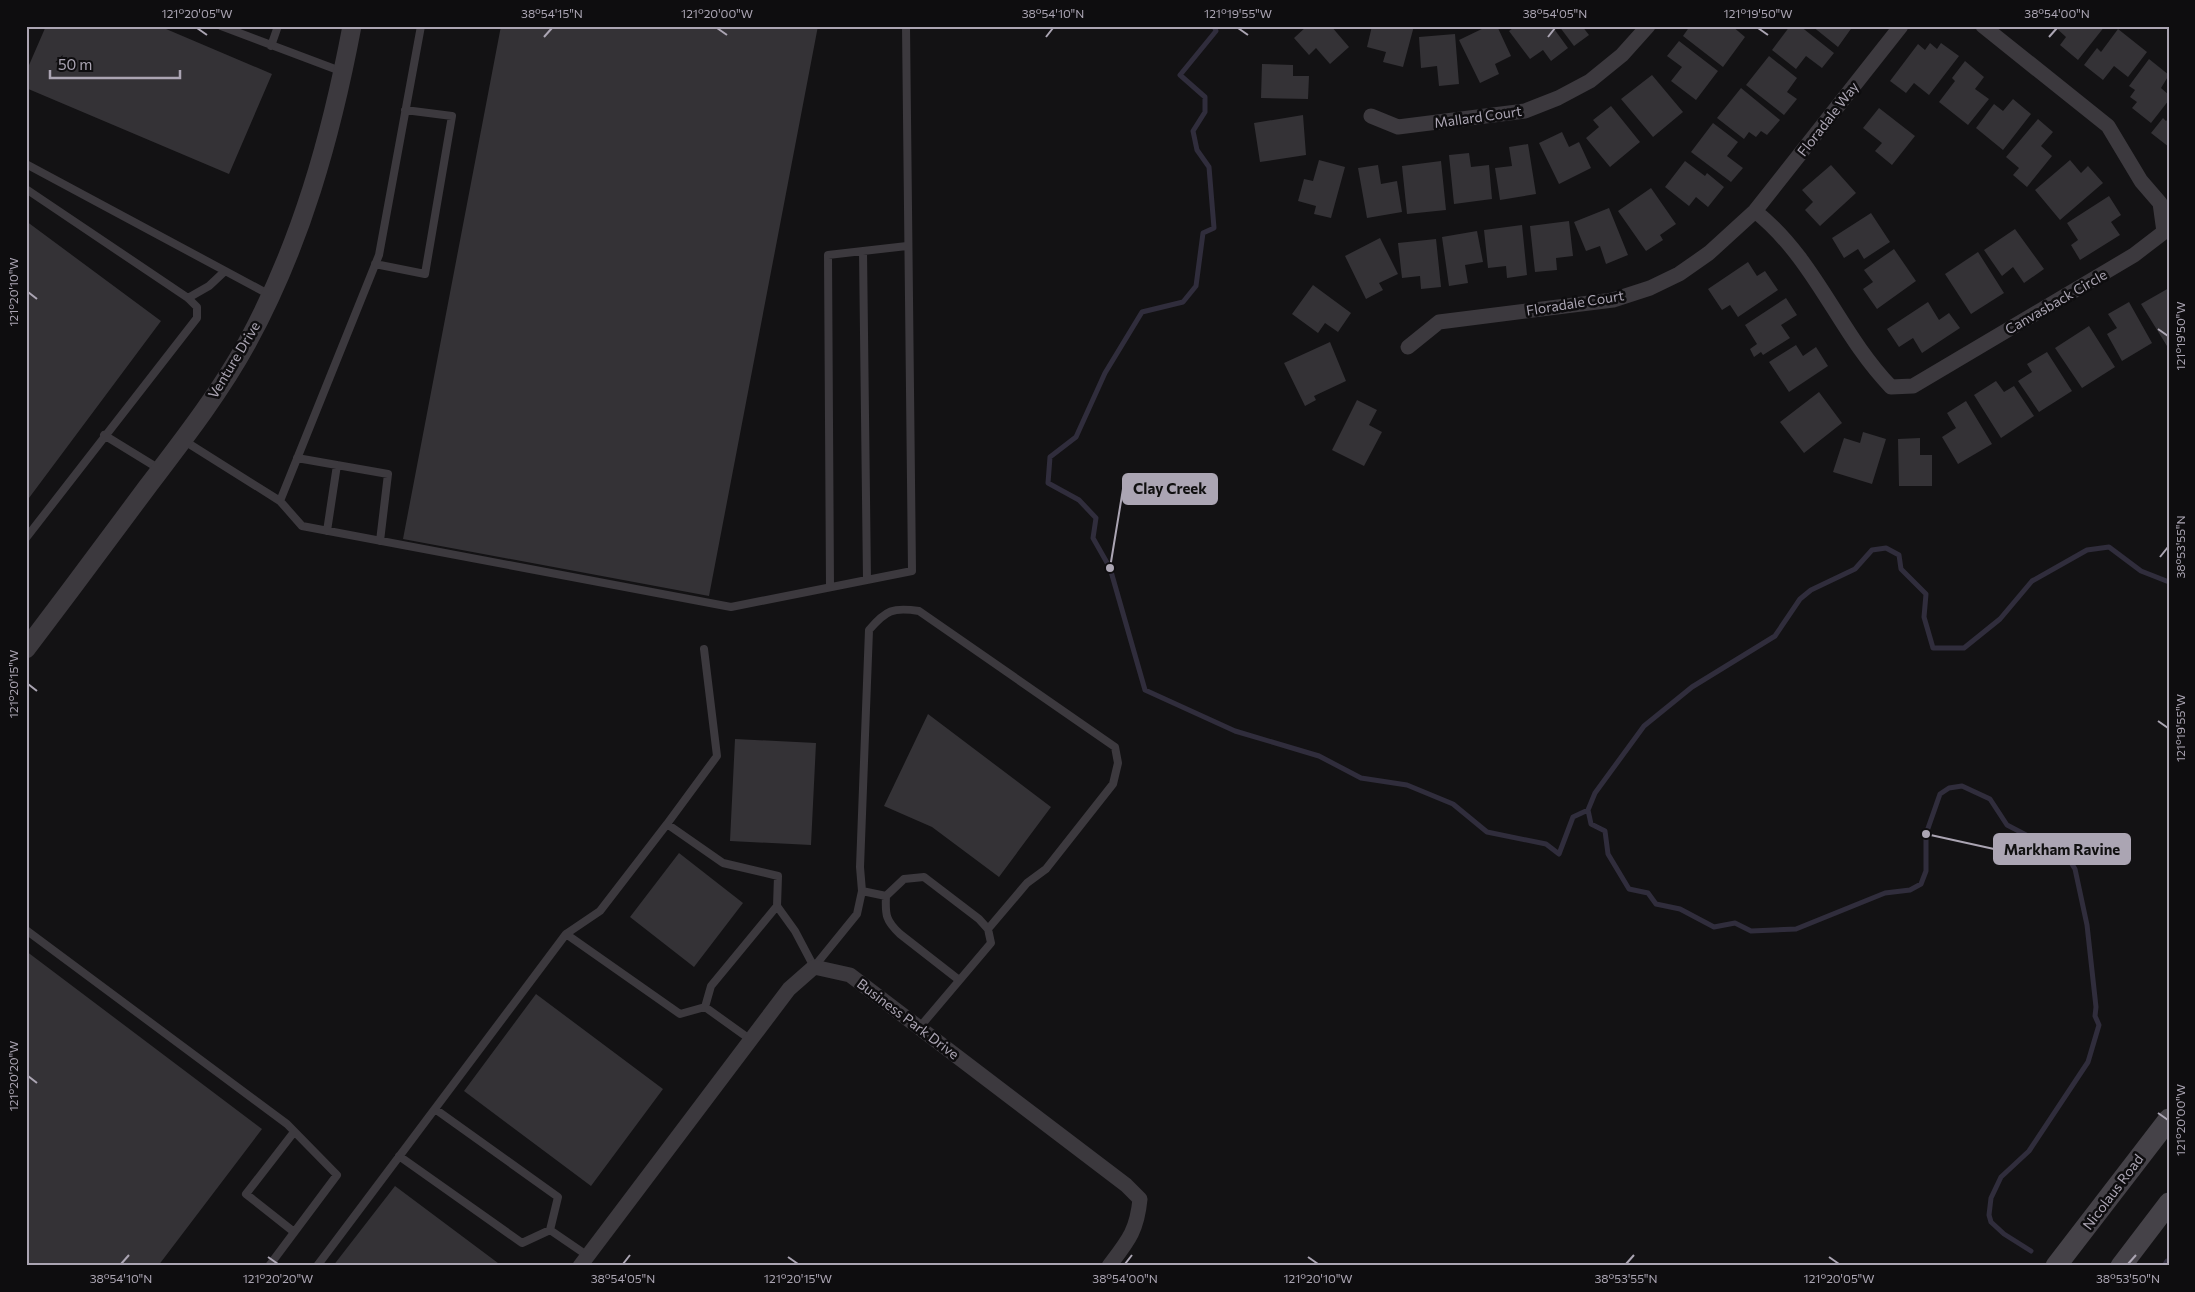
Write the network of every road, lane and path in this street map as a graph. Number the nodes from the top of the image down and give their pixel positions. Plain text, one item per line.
1 (221, 26) edge
2 (278, 26) edge
3 (352, 26) edge
4 (421, 26) edge
5 (906, 26) edge
6 (1648, 26) edge
7 (1901, 26) edge
8 (1983, 26) edge
9 (271, 46) junction
10 (343, 72) junction
11 (405, 110) junction
12 (1371, 116) dead end
13 (26, 164) edge
14 (26, 188) edge
15 (1755, 211) junction
16 (907, 246) junction
17 (863, 251) junction
18 (375, 264) junction
19 (225, 271) junction
20 (270, 296) junction
21 (188, 298) junction
22 (1408, 347) dead end
23 (104, 435) junction
24 (183, 440) junction
25 (297, 458) junction
26 (337, 465) junction
27 (161, 470) junction
28 (280, 501) junction
29 (327, 531) junction
30 (26, 538) edge
31 (380, 540) junction
32 (867, 580) junction
33 (830, 587) junction
34 (26, 649) edge
35 (704, 649) dead end
36 (667, 824) junction
37 (862, 891) junction
38 (886, 896) junction
39 (777, 906) junction
40 (988, 929) junction
41 (26, 930) edge
42 (566, 934) junction
43 (814, 967) junction
44 (960, 980) junction
45 (705, 1007) junction
46 (919, 1028) junction
47 (751, 1040) junction
48 (435, 1109) junction
49 (2169, 1119) edge
50 (294, 1132) junction
51 (399, 1156) junction
52 (2169, 1203) edge
53 (550, 1230) junction
54 (294, 1232) junction
55 (584, 1261) edge
56 (269, 1266) edge
57 (317, 1266) edge
58 (1109, 1266) edge
59 (2056, 1266) edge
60 (2121, 1266) edge

1 - 9 lane
2 - 9 lane
3 - 10 street, Venture Drive
4 - 11 lane
5 - 16 lane
6 - 12 street, Mallard Court
7 - 15 street, Floradale Way
8 - 15 street, Canvasback Circle
9 - 10 lane
10 - 20 street, Venture Drive
11 - 18 lane
11 - 18 lane
13 - 19 lane
14 - 21 lane
15 - 22 street, Floradale Court
16 - 17 lane
16 - 32 lane
17 - 32 lane
17 - 33 lane
18 - 25 lane
19 - 20 lane
19 - 21 lane
20 - 24 street, Venture Drive
21 - 23 lane
23 - 27 lane
23 - 30 lane
24 - 27 street, Venture Drive
24 - 28 lane
25 - 26 lane
25 - 28 lane
26 - 29 lane
26 - 31 lane
27 - 34 street, Venture Drive
28 - 29 lane
29 - 31 lane
31 - 33 lane
32 - 33 lane
35 - 36 lane
36 - 39 lane
36 - 42 lane
37 - 38 lane
37 - 40 lane
37 - 43 lane
38 - 40 lane
38 - 44 lane
39 - 43 lane
39 - 45 lane
40 - 44 lane
41 - 50 lane
42 - 45 lane
42 - 48 lane
43 - 46 street, Business Park Drive
43 - 47 street
44 - 46 lane
45 - 47 lane
46 - 58 street, Business Park Drive
47 - 55 street
48 - 51 lane
48 - 53 lane
49 - 59 main road, Nicolaus Road
50 - 54 lane
50 - 54 lane
51 - 53 lane
51 - 57 lane
52 - 60 main road
53 - 55 lane
54 - 56 lane

